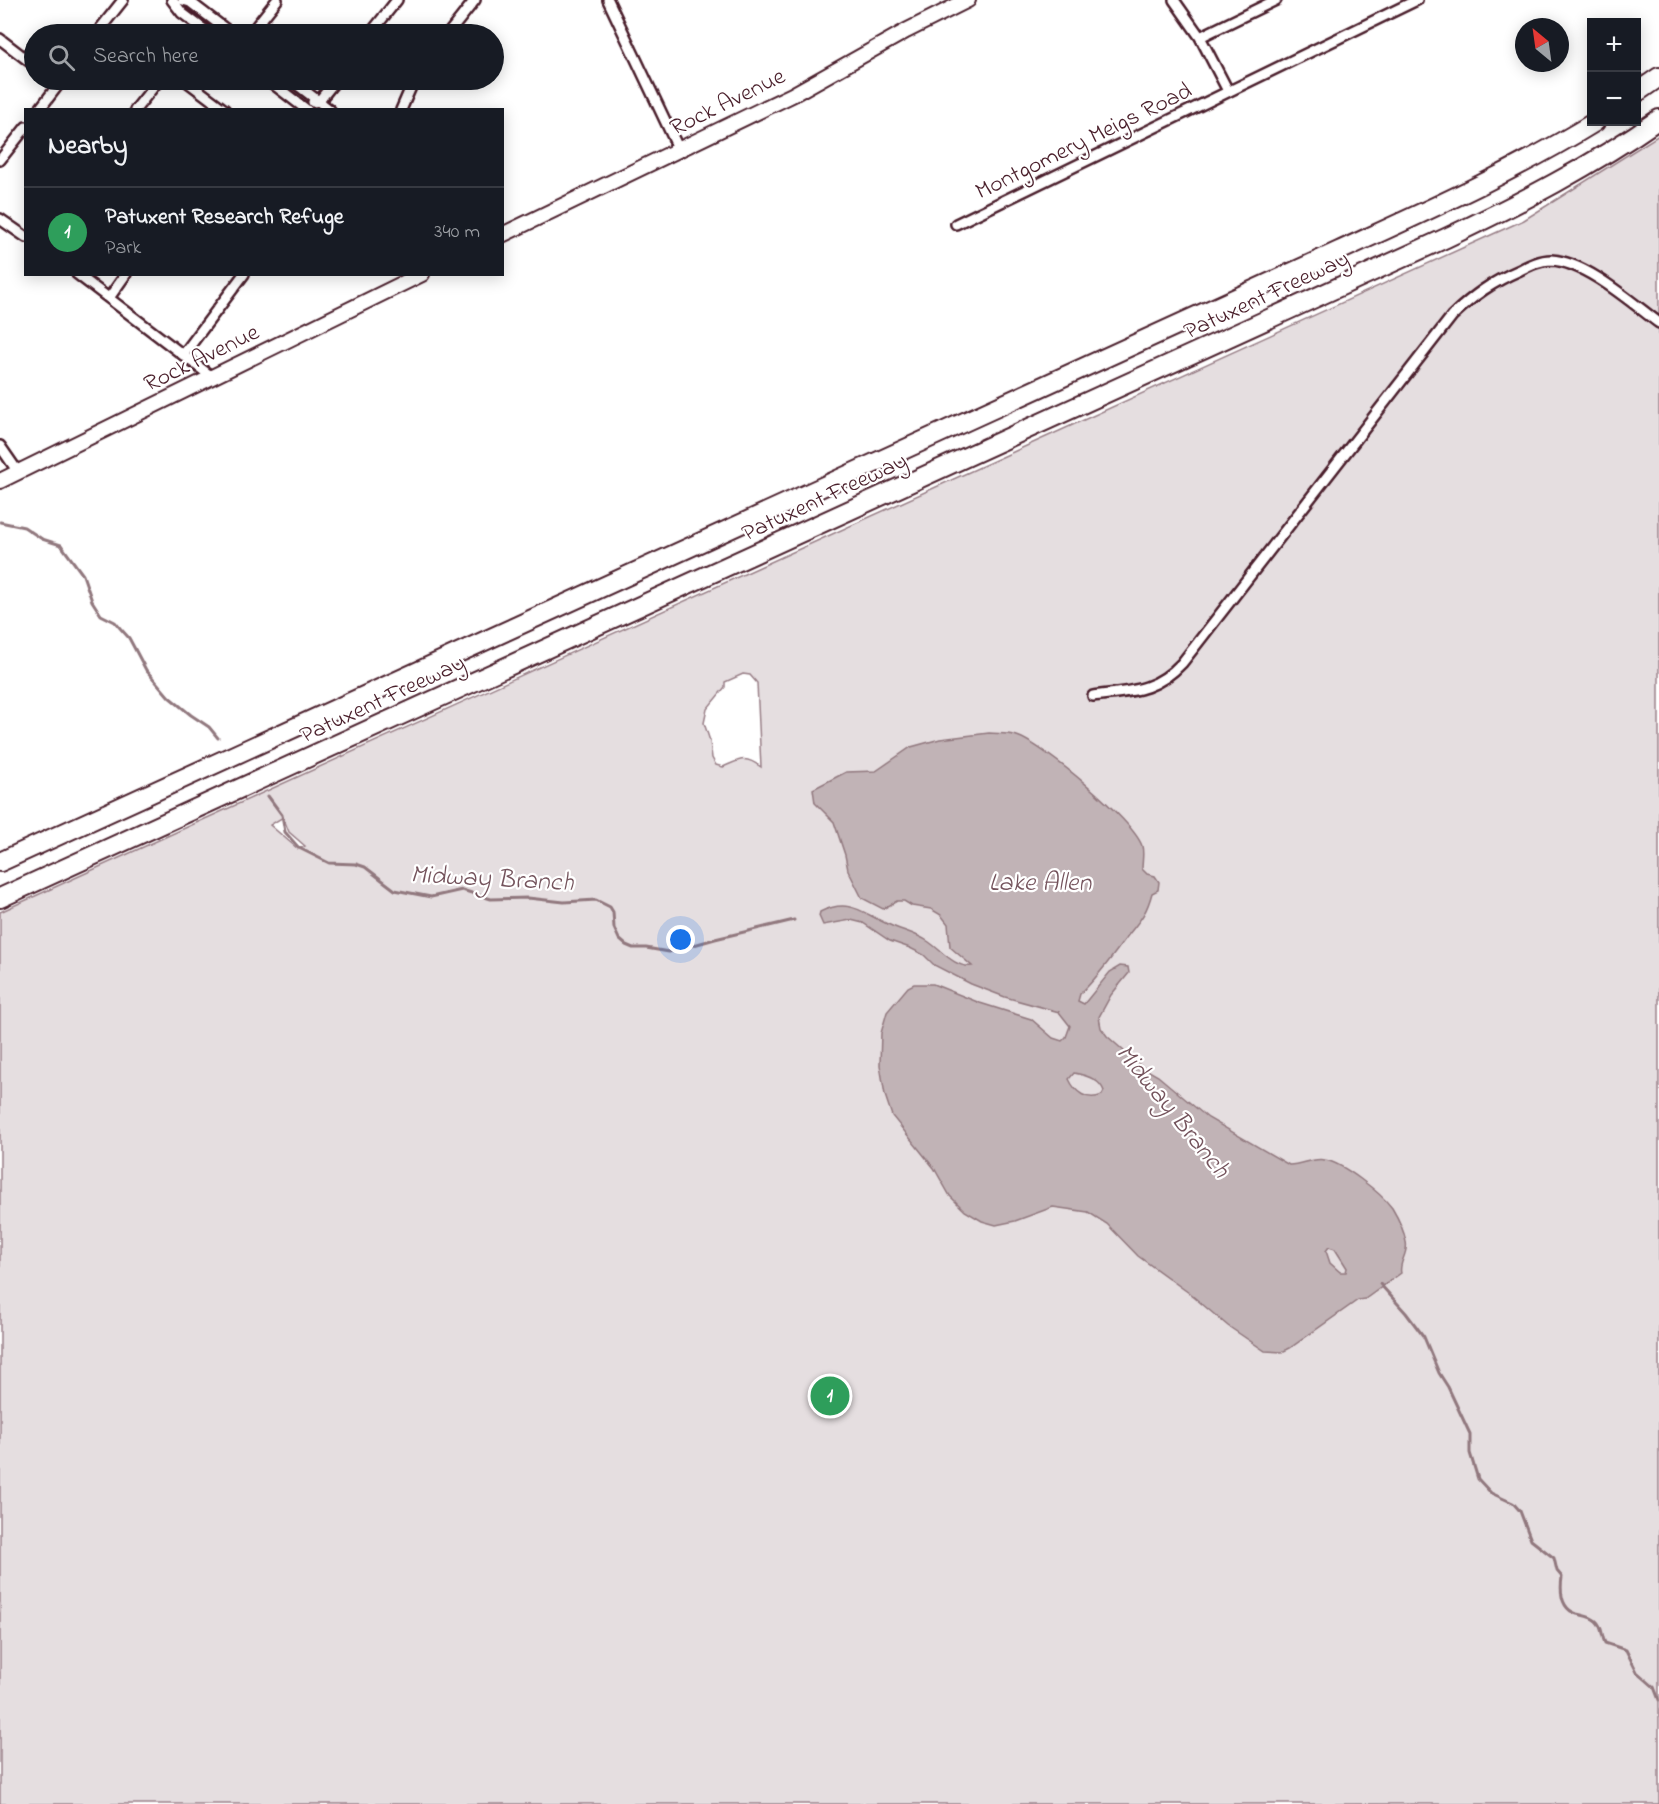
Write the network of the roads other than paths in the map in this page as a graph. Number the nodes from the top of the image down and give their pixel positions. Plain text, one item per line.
1 (123, 0) edge
2 (172, 0) edge
3 (183, 0) edge
4 (277, 0) edge
5 (397, 0) edge
6 (474, 0) edge
7 (608, 0) edge
8 (968, 0) edge
9 (1174, 0) edge
10 (1276, 0) edge
11 (1417, 0) edge
12 (104, 24) edge
13 (197, 24) edge
14 (219, 24) edge
15 (258, 24) edge
16 (378, 24) edge
17 (456, 24) edge
18 (1200, 37) junction
19 (0, 39) edge
20 (24, 58) edge
21 (1659, 77) edge
22 (52, 90) edge
23 (151, 90) edge
24 (198, 90) edge
25 (281, 90) edge
26 (304, 90) edge
27 (328, 90) edge
28 (410, 90) edge
29 (1641, 90) edge
30 (1228, 91) junction
31 (319, 101) junction
32 (298, 103) junction
33 (40, 108) edge
34 (137, 108) edge
35 (222, 108) edge
36 (304, 108) edge
37 (328, 108) edge
38 (402, 108) edge
39 (1659, 119) edge
40 (1588, 126) edge
41 (24, 130) edge
42 (679, 150) junction
43 (0, 160) edge
44 (0, 219) edge
45 (956, 224) dead end
46 (504, 234) edge
47 (24, 236) edge
48 (80, 276) edge
49 (125, 276) edge
50 (242, 276) edge
51 (418, 276) edge
52 (109, 298) junction
53 (1659, 323) edge
54 (183, 355) junction
55 (208, 374) junction
56 (0, 446) edge
57 (18, 472) junction
58 (0, 481) edge
59 (1093, 696) dead end
60 (0, 862) edge
61 (0, 898) edge

1 - 12 street
2 - 13 street
3 - 14 street
4 - 15 street
5 - 16 street
6 - 17 street
7 - 42 street
8 - 42 street, Rock Avenue
9 - 18 street, Montgomery Meigs Road
10 - 18 street
11 - 30 street, Montgomery Meigs Road
18 - 30 street, Montgomery Meigs Road
19 - 20 street
21 - 29 highway
22 - 33 street
23 - 34 street
24 - 35 street
25 - 32 street
26 - 31 street
27 - 31 street
28 - 38 street
30 - 45 street, Montgomery Meigs Road
31 - 32 street
31 - 37 street
32 - 36 street
39 - 61 highway, Patuxent Freeway
40 - 60 highway, Patuxent Freeway
41 - 43 street
42 - 46 street, Rock Avenue
44 - 47 street
48 - 52 street
49 - 52 street
50 - 54 street
51 - 55 street, Rock Avenue
52 - 54 street
53 - 59 street
54 - 55 street
55 - 57 street, Rock Avenue
56 - 57 street
57 - 58 street, Rock Avenue

